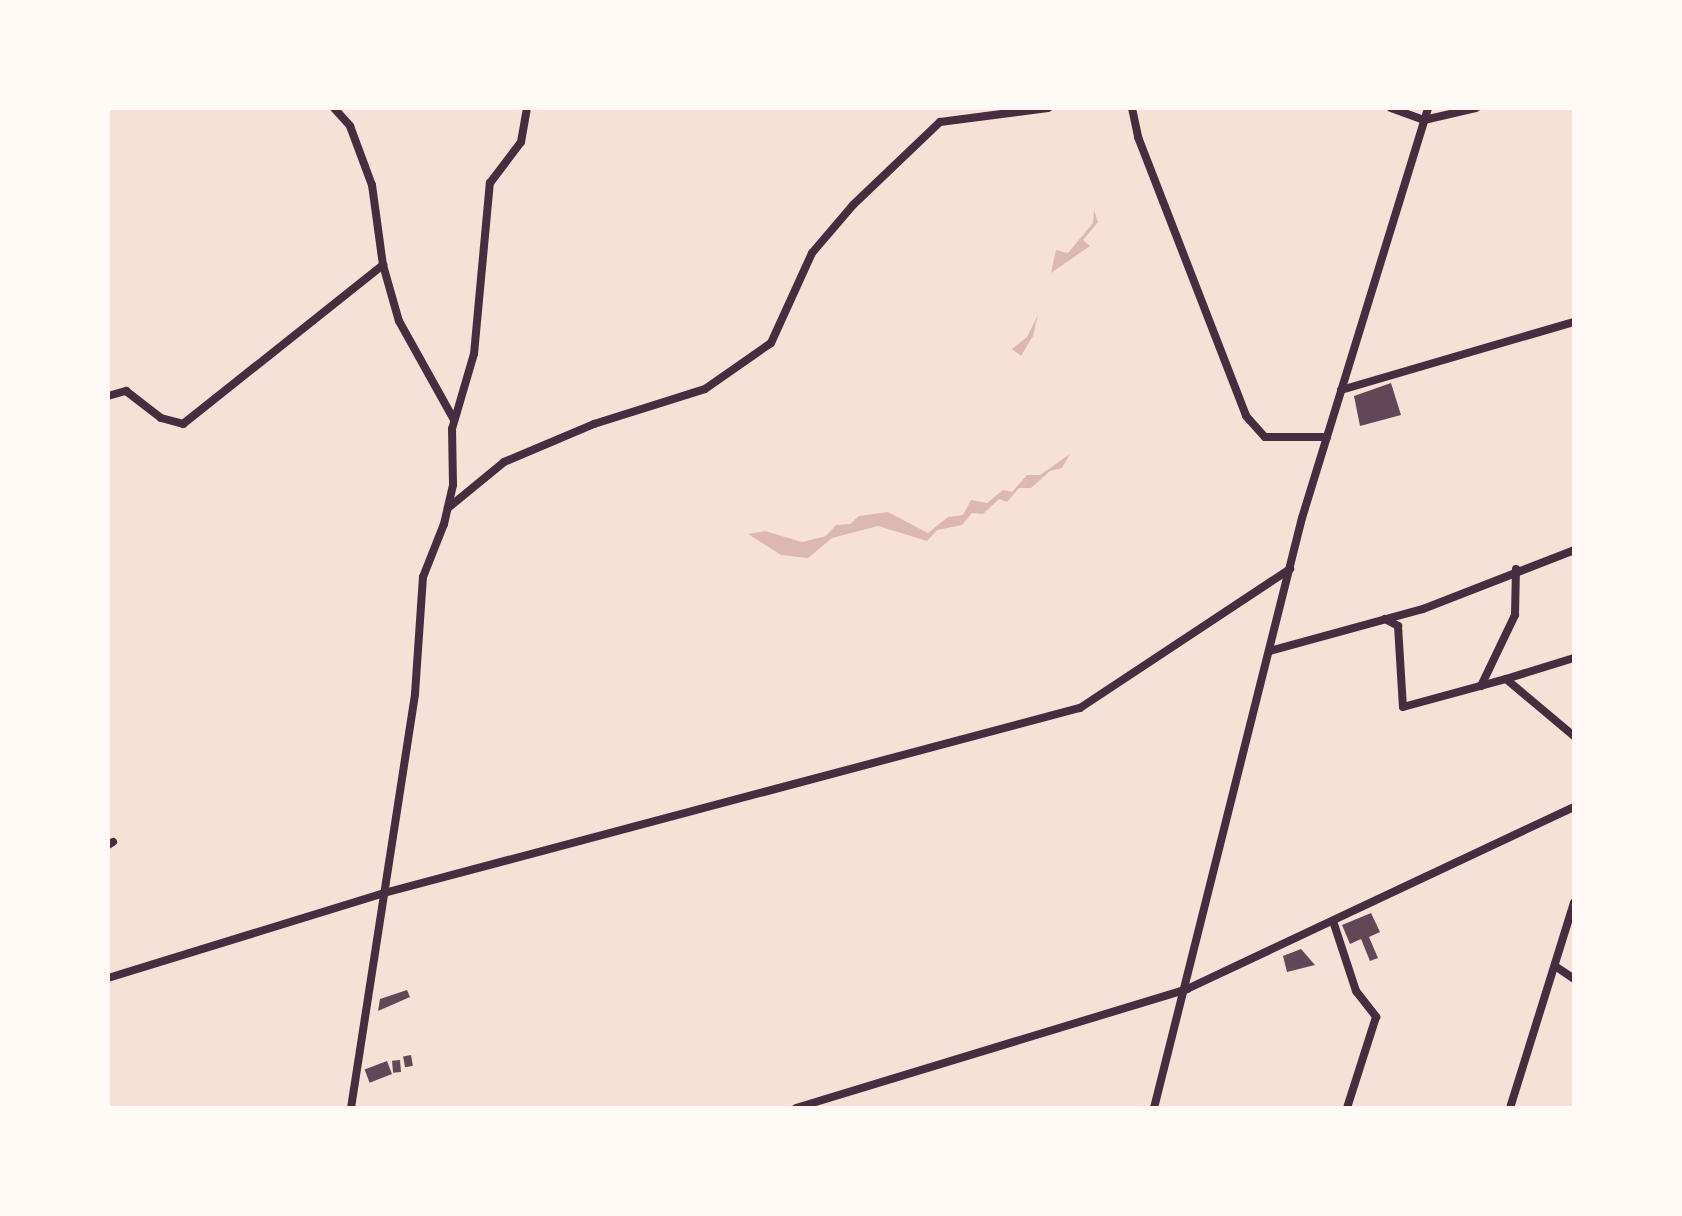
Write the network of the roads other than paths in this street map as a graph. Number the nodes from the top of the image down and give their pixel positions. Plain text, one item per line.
1 (334, 108) edge
2 (527, 108) edge
3 (1048, 108) edge
4 (1132, 108) edge
5 (1391, 108) edge
6 (1428, 108) edge
7 (1476, 108) edge
8 (1424, 120) junction
9 (383, 265) junction
10 (1574, 322) edge
11 (1341, 390) junction
12 (108, 396) edge
13 (454, 420) junction
14 (1327, 437) junction
15 (447, 508) junction
16 (1574, 550) edge
17 (1290, 569) junction
18 (1516, 569) junction
19 (1385, 619) junction
20 (1270, 651) junction
21 (1574, 658) edge
22 (1506, 679) junction
23 (1481, 686) junction
24 (1574, 736) edge
25 (1574, 807) edge
26 (384, 893) junction
27 (1574, 903) edge
28 (1333, 921) junction
29 (1555, 966) junction
30 (108, 978) edge
31 (1574, 979) edge
32 (1187, 989) junction
33 (351, 1108) edge
34 (796, 1108) edge
35 (1154, 1108) edge
36 (1347, 1108) edge
37 (1510, 1108) edge

1 - 9 street
2 - 13 street
3 - 15 street
4 - 14 street
5 - 8 street
6 - 8 street
7 - 8 street
8 - 11 street
9 - 12 street
9 - 13 street
10 - 11 street
11 - 14 street
13 - 15 street
14 - 17 street
15 - 26 street
16 - 18 street
17 - 20 street
17 - 26 street
18 - 19 street
18 - 23 street
19 - 20 street
19 - 23 street
20 - 32 street
21 - 22 street
22 - 23 street
22 - 24 street
25 - 28 street
26 - 30 street
26 - 33 street
27 - 29 street
28 - 32 street
28 - 36 street
29 - 31 street
29 - 37 street
32 - 34 street
32 - 35 street

